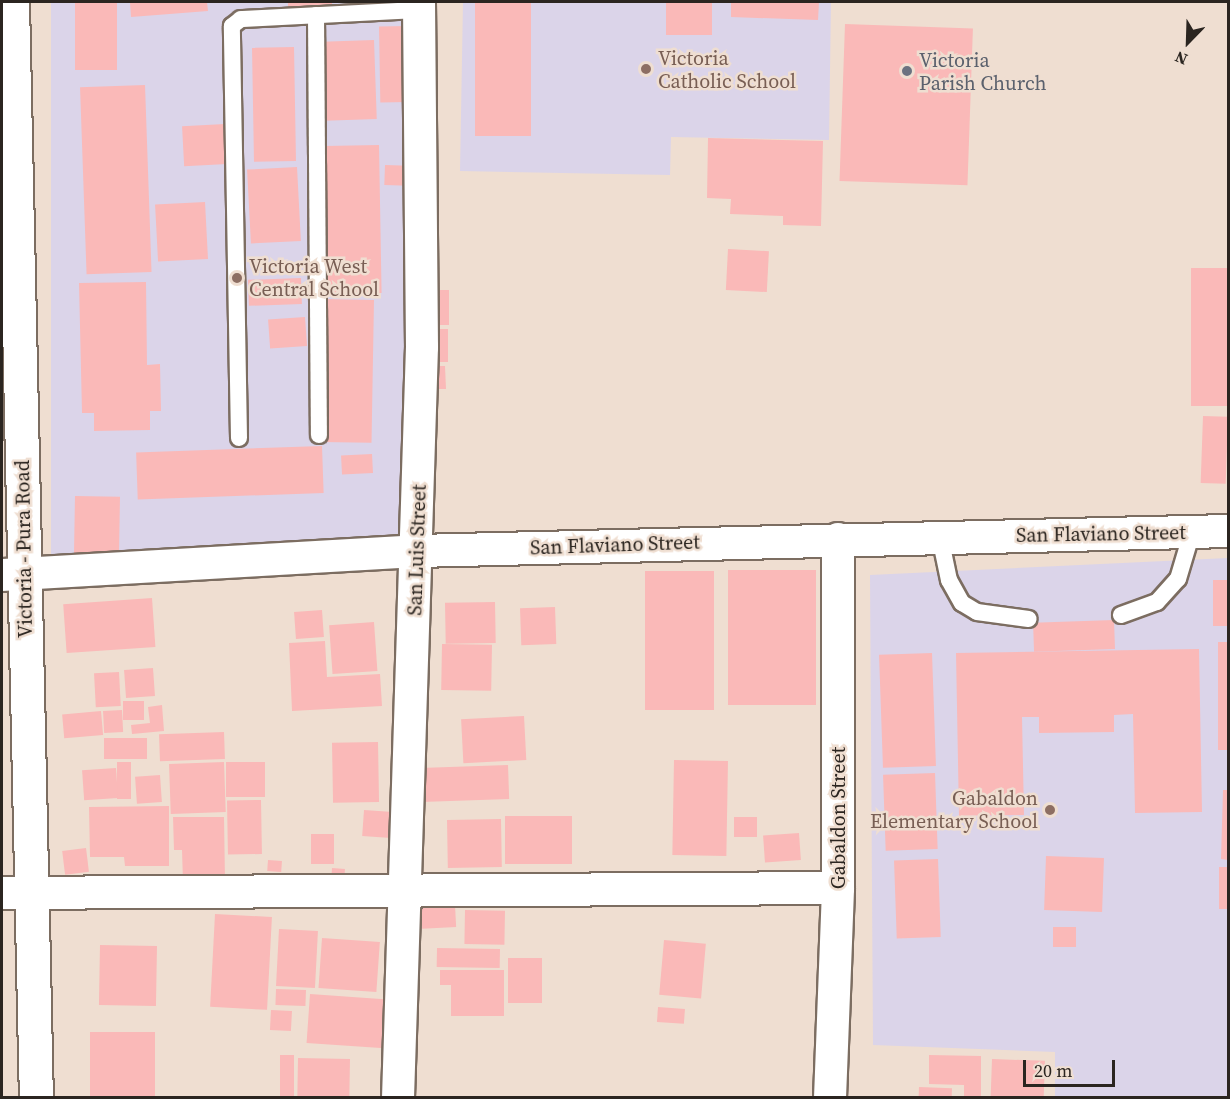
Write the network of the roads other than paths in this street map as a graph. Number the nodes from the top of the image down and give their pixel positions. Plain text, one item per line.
1 (12, 2) edge
2 (419, 6) edge
3 (316, 15) junction
4 (7, 75) edge
5 (319, 435) dead end
6 (239, 438) dead end
7 (1228, 531) edge
8 (1192, 532) junction
9 (940, 537) junction
10 (838, 539) junction
11 (417, 551) junction
12 (13, 575) edge
13 (1121, 615) dead end
14 (1029, 619) dead end
15 (838, 888) junction
16 (17, 892) edge
17 (404, 892) junction
18 (36, 1098) edge
19 (398, 1098) edge
20 (830, 1098) edge

1 - 4 main road, Victoria - Pura Road
2 - 3 lane
2 - 11 street, San Luis Street
3 - 5 lane
3 - 6 lane
4 - 12 main road, Victoria - Pura Road
7 - 8 street, San Flaviano Street
8 - 9 street, San Flaviano Street
8 - 13 lane
9 - 10 street, San Flaviano Street
9 - 14 lane
10 - 11 street, San Flaviano Street
10 - 15 street, Gabaldon Street
11 - 12 street, San Flaviano Street
11 - 17 street, San Luis Street
12 - 16 main road, Victoria - Pura Road
15 - 17 street
15 - 20 street, Gabaldon Street
16 - 17 street
16 - 18 main road, Victoria - Pura Road
17 - 19 street, San Luis Street

